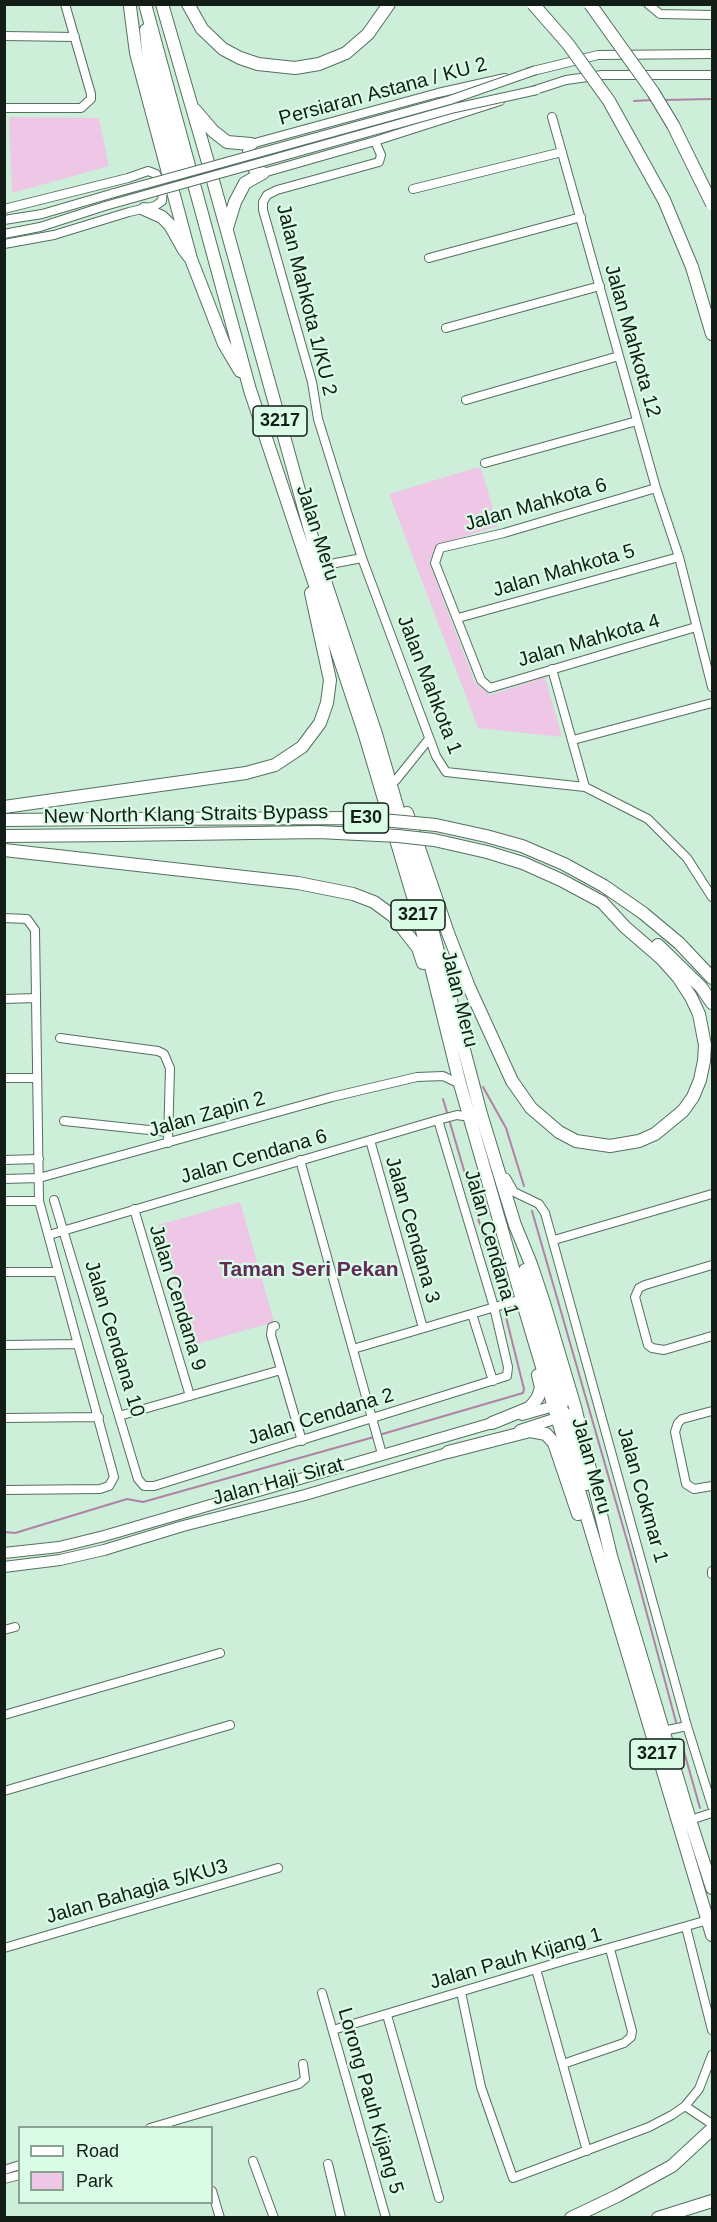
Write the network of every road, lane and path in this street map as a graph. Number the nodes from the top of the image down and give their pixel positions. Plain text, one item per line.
1 (65, 4) edge
2 (145, 4) edge
3 (162, 4) edge
4 (188, 4) edge
5 (389, 4) edge
6 (533, 4) edge
7 (590, 4) edge
8 (648, 4) edge
9 (130, 6) edge
10 (712, 15) edge
11 (4, 36) edge
12 (75, 37) junction
13 (148, 51) junction
14 (712, 54) edge
15 (536, 70) junction
16 (678, 75) junction
17 (712, 75) edge
18 (712, 82) edge
19 (537, 90) junction
20 (192, 107) junction
21 (4, 108) edge
22 (552, 117) dead end
23 (375, 141) junction
24 (251, 144) junction
25 (562, 152) junction
26 (263, 173) junction
27 (180, 180) junction
28 (413, 189) dead end
29 (712, 204) edge
30 (4, 209) edge
31 (144, 209) junction
32 (580, 217) junction
33 (4, 219) edge
34 (227, 228) junction
35 (4, 234) edge
36 (4, 244) edge
37 (429, 258) dead end
38 (191, 259) junction
39 (600, 286) junction
40 (446, 328) dead end
41 (712, 334) edge
42 (619, 356) junction
43 (250, 390) junction
44 (466, 400) dead end
45 (637, 421) junction
46 (485, 463) dead end
47 (656, 488) junction
48 (347, 513) joint
49 (679, 557) junction
50 (362, 558) junction
51 (305, 560) junction
52 (320, 566) junction
53 (458, 618) junction
54 (696, 627) junction
55 (552, 669) junction
56 (712, 687) edge
57 (712, 703) edge
58 (375, 734) junction
59 (429, 739) junction
60 (573, 741) junction
61 (396, 780) junction
62 (585, 787) junction
63 (4, 807) edge
64 (4, 820) edge
65 (4, 836) edge
66 (4, 850) edge
67 (712, 897) edge
68 (602, 902) junction
69 (4, 918) edge
70 (712, 978) edge
71 (34, 998) junction
72 (4, 999) edge
73 (712, 1003) edge
74 (60, 1038) dead end
75 (449, 1038) junction
76 (4, 1078) edge
77 (37, 1078) junction
78 (460, 1084) junction
79 (475, 1115) junction
80 (444, 1118) junction
81 (64, 1121) dead end
82 (168, 1132) junction
83 (370, 1140) junction
84 (168, 1143) junction
85 (39, 1159) junction
86 (4, 1160) edge
87 (300, 1160) junction
88 (39, 1178) junction
89 (4, 1179) edge
90 (712, 1194) edge
91 (530, 1199) junction
92 (54, 1200) dead end
93 (4, 1201) edge
94 (39, 1201) junction
95 (134, 1209) junction
96 (511, 1211) junction
97 (515, 1224) junction
98 (64, 1230) junction
99 (49, 1235) junction
100 (554, 1240) junction
101 (712, 1265) edge
102 (4, 1272) edge
103 (58, 1272) junction
104 (524, 1304) junction
105 (494, 1307) junction
106 (472, 1314) junction
107 (274, 1326) dead end
108 (423, 1328) junction
109 (712, 1336) edge
110 (78, 1344) junction
111 (4, 1345) edge
112 (353, 1349) junction
113 (281, 1370) junction
114 (507, 1376) joint
115 (493, 1381) junction
116 (190, 1396) junction
117 (558, 1411) junction
118 (712, 1411) edge
119 (119, 1416) junction
120 (99, 1417) junction
121 (4, 1418) edge
122 (373, 1423) junction
123 (492, 1423) junction
124 (302, 1441) junction
125 (448, 1452) junction
126 (382, 1454) junction
127 (144, 1486) joint
128 (712, 1486) edge
129 (4, 1490) edge
130 (4, 1553) edge
131 (611, 1556) junction
132 (4, 1567) edge
133 (603, 1573) junction
134 (15, 1628) dead end
135 (4, 1630) edge
136 (220, 1653) dead end
137 (4, 1715) edge
138 (230, 1725) dead end
139 (687, 1726) junction
140 (663, 1731) junction
141 (4, 1791) edge
142 (712, 1806) edge
143 (712, 1813) edge
144 (690, 1820) junction
145 (278, 1868) dead end
146 (712, 1888) edge
147 (708, 1920) junction
148 (686, 1927) junction
149 (712, 1935) edge
150 (4, 1948) edge
151 (610, 1949) junction
152 (536, 1969) junction
153 (461, 1992) junction
154 (322, 1993) dead end
155 (387, 2014) junction
156 (333, 2030) junction
157 (712, 2030) edge
158 (712, 2055) edge
159 (303, 2064) dead end
160 (563, 2064) junction
161 (686, 2106) junction
162 (153, 2126) edge
163 (712, 2126) edge
164 (587, 2151) junction
165 (253, 2162) dead end
166 (328, 2164) dead end
167 (213, 2194) edge
168 (439, 2198) dead end
169 (712, 2201) edge
170 (220, 2217) edge
171 (274, 2217) edge
172 (341, 2217) edge
173 (386, 2217) edge
174 (571, 2217) edge
175 (658, 2217) edge

1 - 12 street
2 - 13 highway, Jalan Meru / 3217
2 - 43 highway, Jalan Meru / 3217
3 - 20 highway, Jalan Meru / 3217
4 - 5 highway
6 - 41 highway, bridge
7 - 29 highway, bridge
8 - 10 street
9 - 13 highway
9 - 38 highway
11 - 12 street
12 - 21 street
13 - 27 highway, Jalan Meru / 3217
14 - 15 street, Persiaran Astana / KU 2
15 - 24 street, Persiaran Astana / KU 2
15 - 27 street, Persiaran Astana / KU 2, bridge
16 - 17 street, Persiaran Astana / KU 2
16 - 18 street
16 - 19 street, Persiaran Astana / KU 2
19 - 23 street, Persiaran Astana / KU 2
19 - 27 street, Persiaran Astana / KU 2, bridge
20 - 24 highway
20 - 34 highway, Jalan Meru / 3217
22 - 25 street, Jalan Mahkota 12
23 - 26 street, Persiaran Astana / KU 2
23 - 48 street, Jalan Mahkota 1/KU 2
24 - 26 street
25 - 28 street
25 - 32 street, Jalan Mahkota 12
26 - 34 highway
27 - 33 street, Persiaran Astana / KU 2, bridge
27 - 35 street, Persiaran Astana / KU 2, bridge
30 - 31 street
31 - 36 street
31 - 38 highway
32 - 37 street
32 - 39 street, Jalan Mahkota 12
34 - 52 highway, Jalan Meru / 3217
38 - 43 highway
39 - 40 street
39 - 42 street, Jalan Mahkota 12
42 - 44 street
42 - 45 street, Jalan Mahkota 12
43 - 51 highway, Jalan Meru / 3217
45 - 46 street
45 - 47 street, Jalan Mahkota 12
47 - 49 street, Jalan Mahkota 12
47 - 53 street, Jalan Mahkota 6
48 - 50 street, Jalan Mahkota 1
49 - 53 street, Jalan Mahkota 5
49 - 54 street, Jalan Mahkota 12
50 - 52 street
50 - 59 street, Jalan Mahkota 1
51 - 63 highway
51 - 75 highway, Jalan Meru / 3217
52 - 58 highway, Jalan Meru / 3217
53 - 55 street, Jalan Mahkota 4
54 - 55 street, Jalan Mahkota 4
54 - 56 street, Jalan Mahkota 12
55 - 60 street
57 - 60 street
58 - 61 highway
58 - 79 highway, Jalan Meru / 3217
59 - 61 street
59 - 62 street, Jalan Mahkota 1
60 - 62 street
61 - 68 highway
62 - 67 street
64 - 70 highway, New North Klang Straits Bypass / E30, bridge
65 - 68 highway, New North Klang Straits Bypass / E30, bridge
66 - 75 highway
68 - 73 highway, New North Klang Straits Bypass / E30
69 - 71 street
71 - 72 street
71 - 77 street
74 - 82 street
75 - 78 highway, Jalan Meru / 3217
76 - 77 street
77 - 85 street
78 - 79 highway, Jalan Meru / 3217
78 - 84 street, Jalan Zapin 2
79 - 80 street, Jalan Cendana 6
79 - 91 street, Jalan Cokmar 1
79 - 96 highway, Jalan Meru / 3217
79 - 104 highway, Jalan Meru / 3217
80 - 83 street, Jalan Cendana 6
80 - 105 street, Jalan Cendana 1
81 - 82 street
82 - 84 street
83 - 87 street, Jalan Cendana 6
83 - 108 street, Jalan Cendana 3
84 - 88 street, Jalan Zapin 2
85 - 86 street
85 - 88 street
87 - 95 street, Jalan Cendana 6
87 - 112 street
88 - 89 street, Jalan Zapin 2
88 - 94 street
90 - 100 street
91 - 96 street
91 - 100 street, Jalan Cokmar 1
92 - 98 street, Jalan Cendana 10
93 - 94 street
94 - 99 street
95 - 98 street, Jalan Cendana 6
95 - 116 street, Jalan Cendana 9
96 - 97 highway, Jalan Meru / 3217
97 - 117 highway
97 - 131 highway, Jalan Meru / 3217
98 - 99 street, Jalan Cendana 6
98 - 119 street, Jalan Cendana 10
99 - 103 street
100 - 139 street, Jalan Cokmar 1
101 - 109 street
102 - 103 street
103 - 110 street
104 - 105 street
104 - 117 highway, Jalan Meru / 3217
104 - 123 highway
105 - 106 street
105 - 114 street, Jalan Cendana 1
106 - 108 street
106 - 115 street
107 - 113 street
108 - 112 street
110 - 111 street
110 - 120 street
112 - 122 street
113 - 116 street
113 - 124 street
114 - 115 street, Jalan Cendana 2
115 - 122 street, Jalan Cendana 2
116 - 119 street
117 - 123 main road, Jalan Haji Sirat
117 - 125 main road, Jalan Haji Sirat
117 - 131 highway
117 - 133 highway, Jalan Meru / 3217
118 - 128 street
119 - 127 street, Jalan Cendana 10
120 - 121 street
120 - 129 street
122 - 124 street, Jalan Cendana 2
122 - 126 street
123 - 126 main road, Jalan Haji Sirat
124 - 127 street, Jalan Cendana 2
125 - 132 main road, Jalan Haji Sirat
125 - 133 highway
126 - 130 main road, Jalan Haji Sirat
131 - 140 highway, Jalan Meru / 3217
133 - 147 highway, Jalan Meru / 3217
134 - 135 street
136 - 137 street
138 - 141 street
139 - 140 street
139 - 142 street, Jalan Cokmar 1
140 - 144 highway, Jalan Meru / 3217
143 - 144 street
144 - 146 highway, Jalan Meru / 3217
145 - 150 street, Jalan Bahagia 5/KU3
147 - 148 street, Jalan Pauh Kijang 1
147 - 149 highway, Jalan Meru / 3217
148 - 151 street, Jalan Pauh Kijang 1
148 - 157 street
151 - 152 street, Jalan Pauh Kijang 1
151 - 160 street
152 - 153 street, Jalan Pauh Kijang 1
152 - 160 street
153 - 155 street, Jalan Pauh Kijang 1
153 - 164 street
154 - 156 street, Lorong Pauh Kijang 5
155 - 156 street, Jalan Pauh Kijang 1
155 - 168 street
156 - 173 street, Lorong Pauh Kijang 5
158 - 161 street
159 - 162 street
160 - 164 street
161 - 163 street
161 - 164 street
163 - 174 highway
165 - 171 street
166 - 172 street
167 - 170 street
169 - 175 highway

